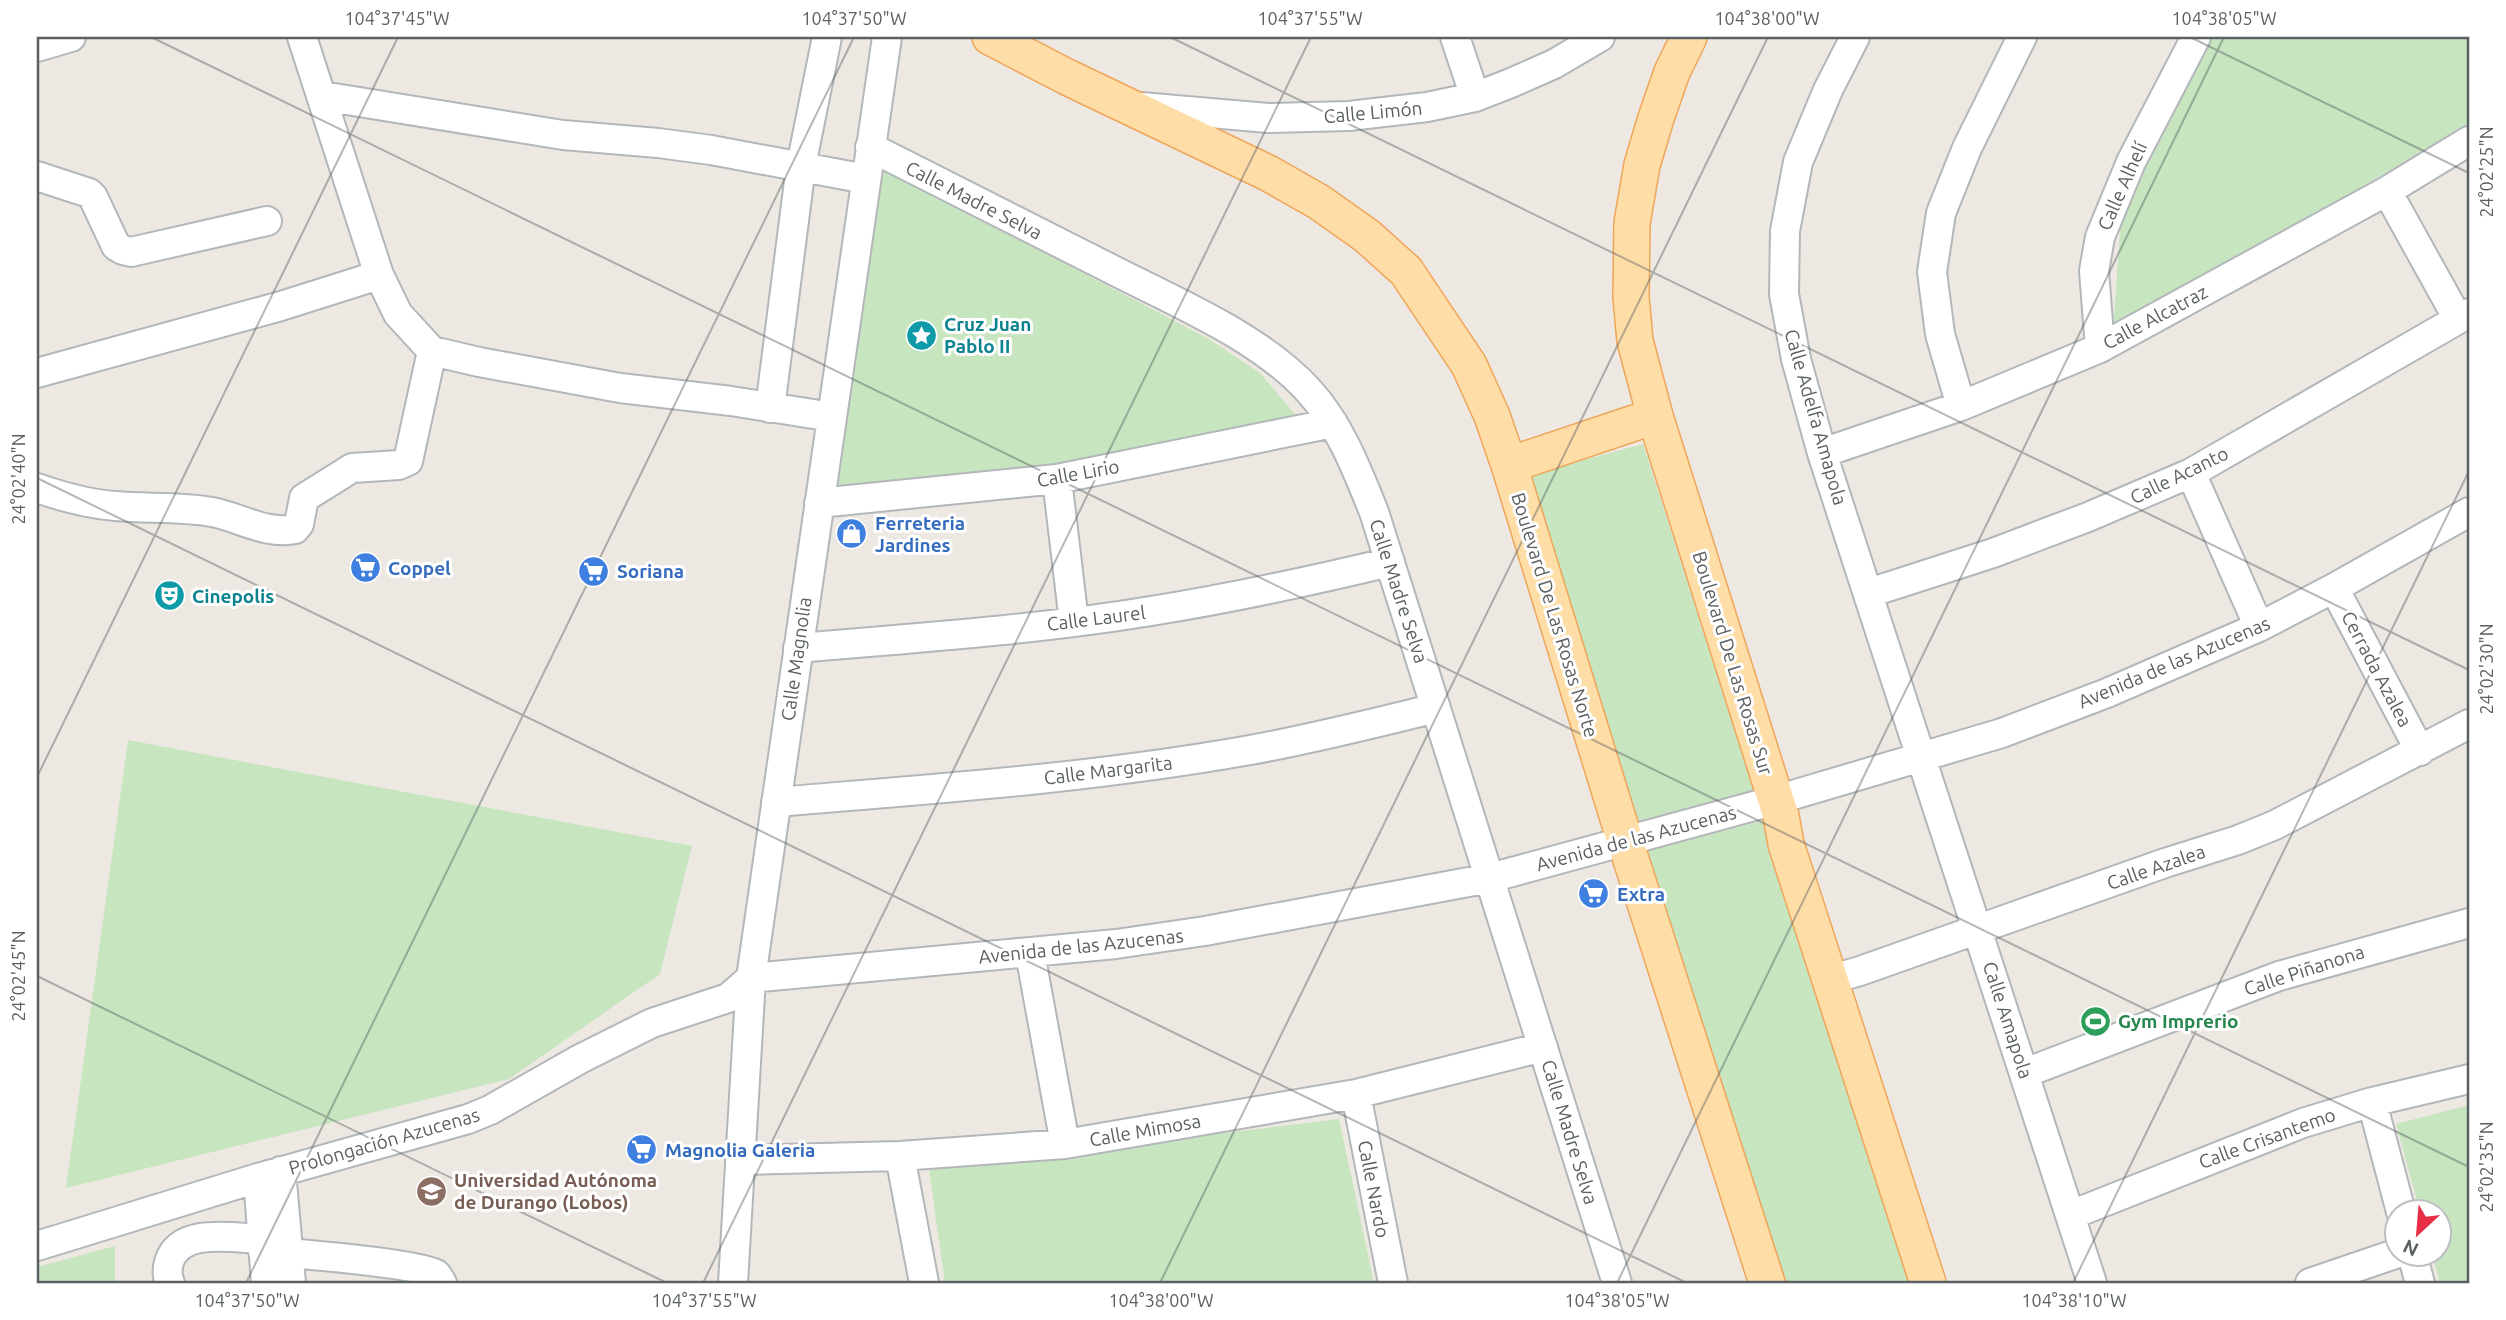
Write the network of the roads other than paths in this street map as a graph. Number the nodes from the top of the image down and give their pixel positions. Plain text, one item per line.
1 (71, 37) edge
2 (302, 37) edge
3 (827, 37) edge
4 (887, 37) edge
5 (990, 37) edge
6 (1455, 37) edge
7 (1600, 37) edge
8 (1689, 37) edge
9 (1855, 37) edge
10 (2022, 37) edge
11 (2196, 37) edge
12 (37, 47) edge
13 (322, 96) junction
14 (1475, 97) junction
15 (1131, 107) junction
16 (2469, 141) edge
17 (870, 147) junction
18 (801, 166) junction
19 (37, 176) edge
20 (866, 179) junction
21 (2386, 191) junction
22 (267, 222) dead end
23 (379, 275) junction
24 (2464, 316) edge
25 (2100, 348) junction
26 (432, 351) junction
27 (37, 373) edge
28 (1961, 406) junction
29 (770, 408) junction
30 (1656, 416) junction
31 (832, 417) junction
32 (1333, 423) junction
33 (1822, 453) junction
34 (1509, 465) junction
35 (2191, 473) junction
36 (1057, 479) junction
37 (37, 488) edge
38 (819, 503) junction
39 (2469, 512) edge
40 (1390, 562) junction
41 (2334, 588) junction
42 (1869, 593) junction
43 (1074, 622) junction
44 (2259, 627) junction
45 (798, 648) junction
46 (1436, 708) junction
47 (2469, 724) edge
48 (2420, 751) junction
49 (1921, 757) junction
50 (1776, 800) junction
51 (776, 802) junction
52 (1625, 841) junction
53 (1490, 878) junction
54 (2469, 923) edge
55 (1979, 929) junction
56 (1030, 953) junction
57 (751, 978) junction
58 (1829, 980) junction
59 (1543, 1047) junction
60 (2025, 1073) junction
61 (2469, 1079) edge
62 (1356, 1094) junction
63 (2372, 1102) junction
64 (1065, 1144) junction
65 (900, 1156) junction
66 (740, 1160) junction
67 (269, 1174) junction
68 (2396, 1198) edge
69 (2071, 1215) junction
70 (37, 1246) edge
71 (271, 1248) junction
72 (2384, 1258) edge
73 (170, 1283) edge
74 (266, 1283) edge
75 (291, 1283) edge
76 (442, 1283) edge
77 (733, 1283) edge
78 (924, 1283) edge
79 (1393, 1283) edge
80 (1617, 1283) edge
81 (1767, 1283) edge
82 (1928, 1283) edge
83 (2092, 1283) edge
84 (2310, 1283) edge

1 - 12 street
2 - 13 street
3 - 18 street
4 - 17 street, Calle Magnolia
5 - 15 main road, Boulevard De Las Rosas Norte
6 - 14 street
7 - 14 street, Calle Limón
8 - 30 main road, Boulevard De Las Rosas Sur
9 - 33 street, Calle Adelfa Amapola
10 - 28 street
11 - 25 street, Calle Alhelí
13 - 18 street
13 - 23 street
14 - 15 street, Calle Limón
15 - 34 main road, Boulevard De Las Rosas Norte
16 - 21 street, Calle Alcatraz
17 - 20 street, Calle Magnolia
17 - 32 street, Calle Madre Selva
18 - 20 street
18 - 29 street
19 - 22 street
20 - 31 street, Calle Magnolia
21 - 24 street
21 - 25 street, Calle Alcatraz
23 - 26 street
23 - 27 street
24 - 35 street, Calle Acanto
25 - 28 street, Calle Alcatraz
26 - 29 street
26 - 37 street
28 - 33 street, Calle Alcatraz
29 - 31 street
30 - 34 main road
30 - 50 main road, Boulevard De Las Rosas Sur
31 - 38 street, Calle Magnolia
32 - 36 street, Calle Lirio
32 - 40 street, Calle Madre Selva
33 - 42 street, Calle Adelfa Amapola
34 - 52 main road, Boulevard De Las Rosas Norte
35 - 42 street, Calle Acanto
35 - 44 street
36 - 38 street, Calle Lirio
36 - 43 street
38 - 45 street, Calle Magnolia
39 - 41 street, Avenida de las Azucenas
40 - 43 street, Calle Laurel
40 - 46 street, Calle Madre Selva
41 - 44 street, Avenida de las Azucenas
41 - 48 street, Cerrada Azalea
42 - 49 street, Calle Adelfa Amapola
43 - 45 street, Calle Laurel
44 - 49 street, Avenida de las Azucenas
45 - 51 street, Calle Magnolia
46 - 51 street, Calle Margarita
46 - 53 street, Calle Madre Selva
47 - 48 street, Calle Azalea
48 - 55 street, Calle Azalea
49 - 50 street, Avenida de las Azucenas
49 - 55 street, Calle Amapola
50 - 52 street, Avenida de las Azucenas
50 - 58 main road, Boulevard De Las Rosas Sur
51 - 57 street, Calle Magnolia
52 - 53 street, Avenida de las Azucenas
52 - 81 main road, Boulevard De Las Rosas Norte
53 - 56 street, Avenida de las Azucenas
53 - 59 street, Calle Madre Selva
54 - 60 street, Calle Piñanona
55 - 58 street, Calle Azalea
55 - 60 street, Calle Amapola
56 - 57 street, Avenida de las Azucenas
56 - 64 street
57 - 66 street, Calle Magnolia
57 - 67 street, Prolongación Azucenas
58 - 82 main road, Boulevard De Las Rosas Sur
59 - 62 street, Calle Mimosa
59 - 80 street, Calle Madre Selva
60 - 69 street, Calle Amapola
61 - 63 street, Calle Crisantemo
62 - 64 street, Calle Mimosa
62 - 79 street, Calle Nardo
63 - 68 street
63 - 69 street, Calle Crisantemo
64 - 65 street, Calle Mimosa
65 - 66 street, Calle Mimosa
65 - 78 street
66 - 77 street, Calle Magnolia
67 - 70 street, Prolongación Azucenas
67 - 71 street
69 - 83 street, Calle Amapola
71 - 73 street
71 - 74 street
71 - 75 street
71 - 76 street
72 - 84 street

